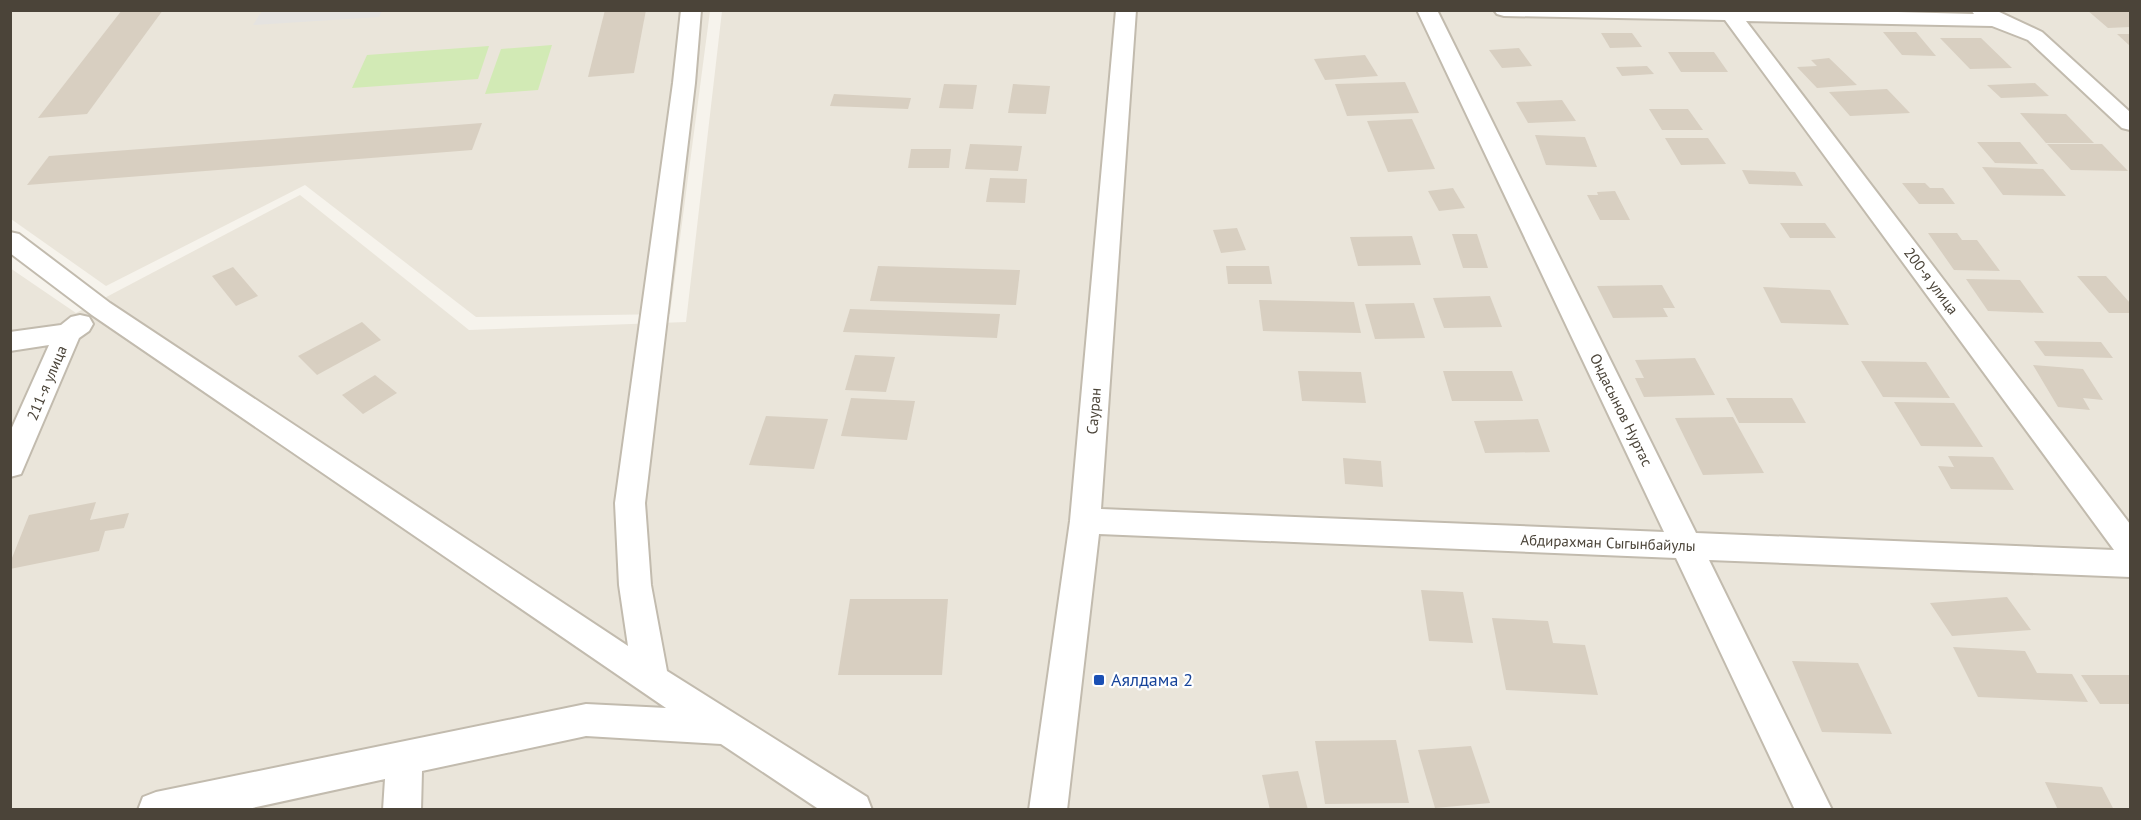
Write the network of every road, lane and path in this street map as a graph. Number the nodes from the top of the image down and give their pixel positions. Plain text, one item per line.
1 (691, 10) edge
2 (1126, 10) edge
3 (1427, 10) edge
4 (1504, 10) edge
5 (1731, 15) junction
6 (1988, 15) edge
7 (2130, 123) edge
8 (10, 240) edge
9 (101, 309) junction
10 (68, 333) junction
11 (10, 342) edge
12 (10, 466) edge
13 (1085, 521) junction
14 (1687, 546) junction
15 (2130, 547) edge
16 (2130, 564) edge
17 (651, 680) junction
18 (724, 728) junction
19 (405, 756) junction
20 (156, 810) edge
21 (402, 810) edge
22 (854, 810) edge
23 (1048, 810) edge
24 (1814, 810) edge

1 - 17 street
2 - 13 street, Сауран
3 - 14 street, Ондасынов Нуртас
4 - 5 street
5 - 6 street
5 - 15 street, 200-я улица
6 - 7 street
8 - 9 street
9 - 10 street
9 - 17 street
10 - 11 street
10 - 12 street, 211-я улица
13 - 14 street, Абдирахман Сыгынбайулы
13 - 23 street, Сауран
14 - 16 street, Абдирахман Сыгынбайулы
14 - 24 street, Ондасынов Нуртас
17 - 18 street
18 - 19 street
18 - 22 street
19 - 20 street
19 - 21 street

